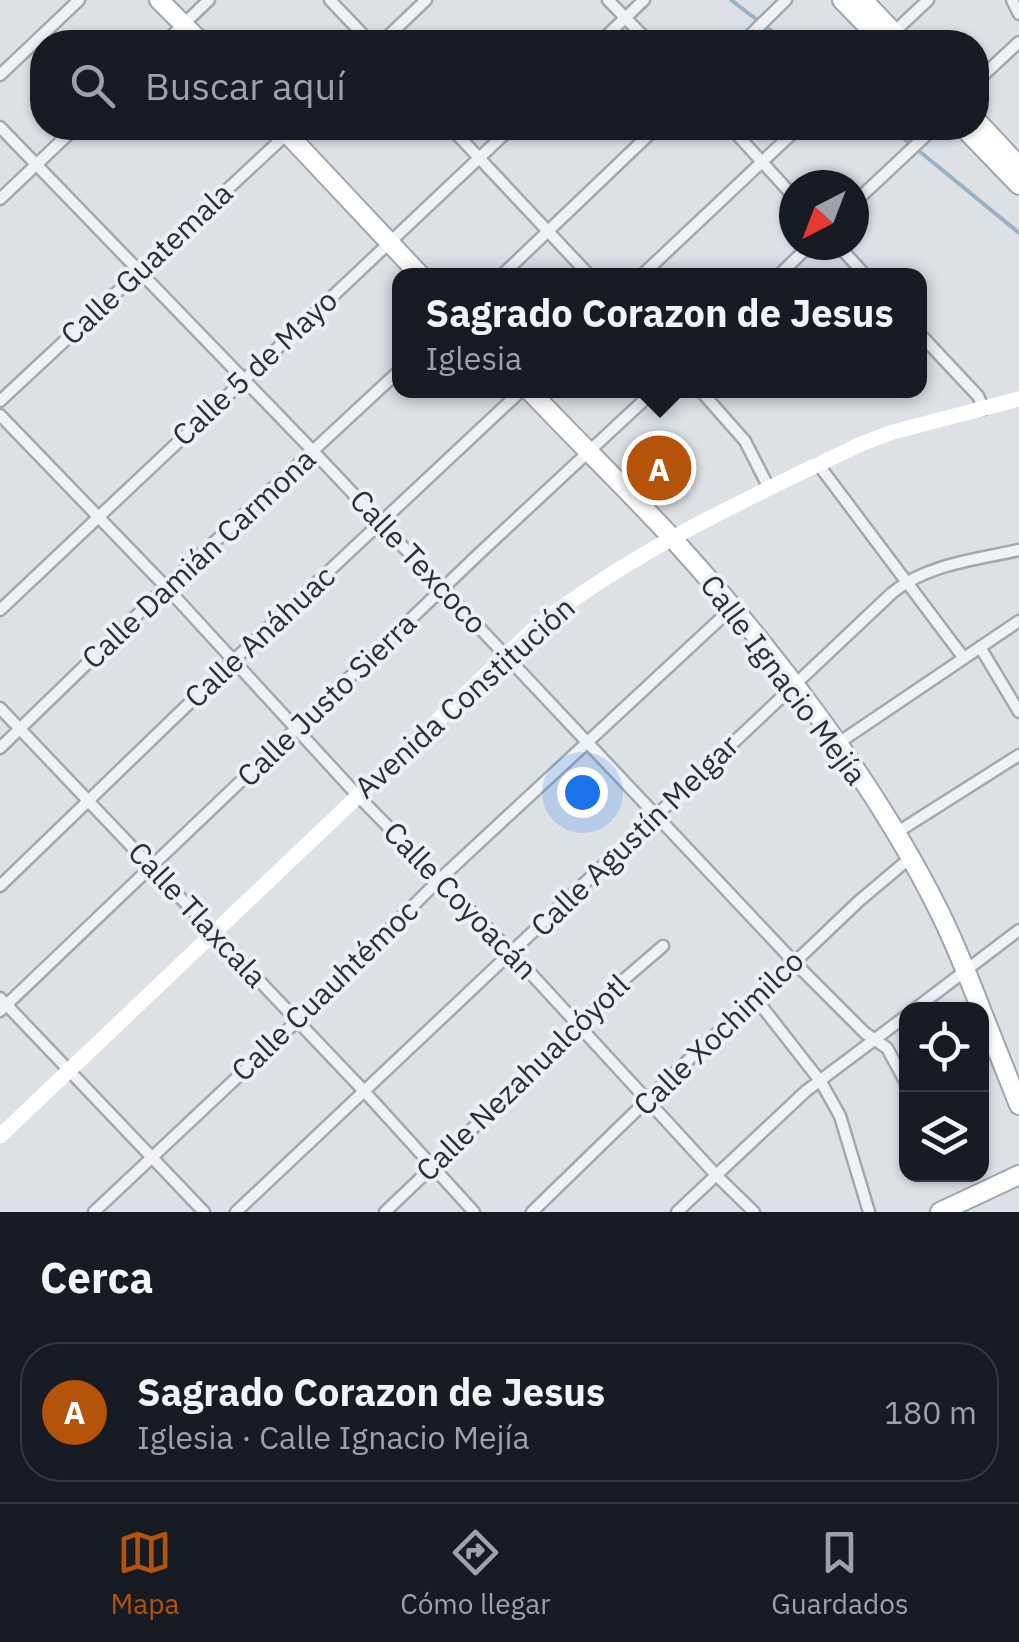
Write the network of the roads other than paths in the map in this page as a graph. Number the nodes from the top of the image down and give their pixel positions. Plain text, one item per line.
1 (79, 0) edge
2 (159, 0) edge
3 (209, 0) edge
4 (330, 0) edge
5 (426, 0) edge
6 (608, 0) edge
7 (644, 0) edge
8 (786, 0) edge
9 (842, 0) edge
10 (862, 0) edge
11 (928, 0) edge
12 (1012, 0) edge
13 (1019, 14) edge
14 (626, 18) junction
15 (184, 25) junction
16 (48, 30) edge
17 (179, 30) edge
18 (189, 30) edge
19 (359, 30) edge
20 (395, 30) edge
21 (613, 30) edge
22 (638, 30) edge
23 (756, 30) edge
24 (881, 30) edge
25 (886, 30) edge
26 (901, 30) edge
27 (1019, 42) edge
28 (30, 47) edge
29 (989, 70) edge
30 (0, 76) edge
31 (0, 128) edge
32 (989, 134) edge
33 (63, 140) edge
34 (277, 140) edge
35 (298, 140) edge
36 (463, 140) edge
37 (497, 140) edge
38 (643, 140) edge
39 (742, 140) edge
40 (786, 140) edge
41 (921, 140) edge
42 (976, 140) edge
43 (479, 157) junction
44 (763, 162) junction
45 (36, 165) junction
46 (1019, 166) edge
47 (779, 180) edge
48 (1019, 185) edge
49 (869, 189) edge
50 (0, 198) edge
51 (548, 231) junction
52 (389, 242) junction
53 (413, 268) edge
54 (509, 268) edge
55 (583, 268) edge
56 (650, 268) edge
57 (140, 272) junction
58 (927, 341) edge
59 (392, 378) edge
60 (242, 380) junction
61 (516, 398) edge
62 (533, 398) edge
63 (646, 398) edge
64 (707, 398) edge
65 (1019, 399) edge
66 (0, 401) edge
67 (984, 408) junction
68 (0, 416) edge
69 (313, 451) junction
70 (588, 453) junction
71 (818, 464) junction
72 (769, 488) junction
73 (98, 517) junction
74 (380, 522) junction
75 (672, 538) junction
76 (1019, 550) edge
77 (907, 581) junction
78 (166, 587) junction
79 (443, 588) junction
80 (732, 608) junction
81 (0, 610) edge
82 (1019, 621) edge
83 (980, 647) junction
84 (506, 655) junction
85 (964, 657) junction
86 (234, 660) junction
87 (794, 685) junction
88 (0, 708) edge
89 (1019, 712) edge
90 (296, 728) junction
91 (20, 729) junction
92 (588, 743) junction
93 (837, 744) junction
94 (0, 748) edge
95 (1019, 755) edge
96 (358, 796) junction
97 (89, 800) junction
98 (657, 816) junction
99 (896, 832) junction
100 (910, 858) junction
101 (152, 868) junction
102 (440, 880) junction
103 (0, 886) edge
104 (1019, 930) edge
105 (214, 933) junction
106 (663, 946) dead end
107 (512, 953) junction
108 (794, 962) junction
109 (966, 970) junction
110 (756, 999) junction
111 (925, 1002) edge
112 (978, 1002) edge
113 (2, 1004) edge
114 (298, 1021) junction
115 (899, 1022) edge
116 (579, 1027) junction
117 (989, 1031) edge
118 (876, 1040) junction
119 (899, 1069) edge
120 (70, 1071) junction
121 (821, 1082) junction
122 (364, 1091) junction
123 (648, 1102) junction
124 (1019, 1106) edge
125 (0, 1136) edge
126 (152, 1157) junction
127 (432, 1168) junction
128 (716, 1175) junction
129 (1019, 1175) edge
130 (94, 1212) edge
131 (204, 1212) edge
132 (236, 1212) edge
133 (385, 1212) edge
134 (474, 1212) edge
135 (532, 1212) edge
136 (677, 1212) edge
137 (754, 1212) edge
138 (870, 1212) edge
139 (940, 1212) edge

1 - 16 street
2 - 15 main road
3 - 15 street
4 - 19 street
5 - 20 street
6 - 14 street
7 - 14 street
8 - 23 street
9 - 24 main road
10 - 25 main road
11 - 26 street
12 - 13 street
14 - 21 street
14 - 22 street
15 - 17 street
15 - 18 main road
27 - 29 street
28 - 30 street
31 - 45 street, Calle Texcoco
32 - 46 main road
33 - 45 street
34 - 57 street, Calle Guatemala
35 - 52 main road
36 - 43 street
37 - 43 street, Calle 5 de Mayo
38 - 51 street
39 - 44 street
40 - 44 street
41 - 49 street
42 - 48 main road
43 - 51 street
43 - 52 street, Calle 5 de Mayo
44 - 47 street
44 - 56 street
45 - 50 street
45 - 57 street, Calle Texcoco
51 - 54 street
51 - 55 street
52 - 53 main road
52 - 60 street, Calle 5 de Mayo
57 - 60 street, Calle Texcoco
57 - 66 street, Calle Guatemala
58 - 67 street
59 - 69 street, Calle Damián Carmona
60 - 69 street, Calle Texcoco
60 - 73 street, Calle 5 de Mayo
61 - 74 street, Calle Anáhuac
62 - 70 main road, Calle Ignacio Mejía
63 - 70 street, Calle Justo Sierra
64 - 72 street
65 - 67 street, Avenida Constitución
67 - 71 street, Avenida Constitución
68 - 73 street, Calle Coyoacán
69 - 74 street, Calle Texcoco
69 - 78 street, Calle Damián Carmona
70 - 75 main road, Calle Ignacio Mejía
70 - 79 street, Calle Justo Sierra
71 - 72 street, Avenida Constitución
71 - 77 street
72 - 75 street, Avenida Constitución
73 - 78 street, Calle Coyoacán
73 - 81 street, Calle 5 de Mayo
74 - 79 street, Calle Texcoco
74 - 86 street, Calle Anáhuac
75 - 80 main road, Calle Ignacio Mejía
75 - 84 street, Avenida Constitución
76 - 77 street, Calle Agustín Melgar
77 - 85 street
77 - 87 street, Calle Agustín Melgar
78 - 86 street, Calle Coyoacán
78 - 91 street, Calle Damián Carmona
79 - 84 street, Calle Texcoco
79 - 90 street, Calle Justo Sierra
80 - 87 main road, Calle Ignacio Mejía
80 - 92 street, Calle Cuauhtémoc
82 - 83 street
83 - 85 street
83 - 89 street
84 - 92 street, Calle Texcoco
84 - 96 street, Avenida Constitución
85 - 93 street
86 - 90 street, Calle Coyoacán
86 - 97 street, Calle Anáhuac
87 - 93 main road, Calle Ignacio Mejía
87 - 98 street, Calle Agustín Melgar
88 - 91 street, Calle Tlaxcala
90 - 96 street, Calle Coyoacán
90 - 101 street, Calle Justo Sierra
91 - 94 street, Calle Damián Carmona
91 - 97 street, Calle Tlaxcala
92 - 98 street, Calle Texcoco
92 - 102 street, Calle Cuauhtémoc
93 - 99 main road, Calle Ignacio Mejía
95 - 99 street
96 - 102 street, Calle Coyoacán
96 - 105 street, Avenida Constitución
97 - 101 street, Calle Tlaxcala
97 - 103 street, Calle Anáhuac
98 - 107 street, Calle Agustín Melgar
98 - 108 street, Calle Texcoco
99 - 100 main road, Calle Ignacio Mejía
100 - 108 street, Calle Xochimilco
100 - 109 main road, Calle Ignacio Mejía
101 - 105 street, Calle Tlaxcala
101 - 113 street, Calle Justo Sierra
102 - 107 street, Calle Coyoacán
102 - 114 street, Calle Cuauhtémoc
104 - 109 street
105 - 114 street, Calle Tlaxcala
105 - 120 street, Avenida Constitución
106 - 116 street, Calle Nezahualcóyotl
107 - 116 street, Calle Coyoacán
107 - 122 street, Calle Agustín Melgar
108 - 110 street, Calle Xochimilco
108 - 118 street, Calle Texcoco
109 - 111 street
109 - 112 main road, Calle Ignacio Mejía
110 - 121 street
110 - 123 street, Calle Xochimilco
113 - 120 street
114 - 122 street, Calle Tlaxcala
114 - 126 street, Calle Cuauhtémoc
115 - 118 street
116 - 123 street, Calle Coyoacán
116 - 127 street, Calle Nezahualcóyotl
117 - 124 main road, Calle Ignacio Mejía
118 - 119 street, Calle Texcoco
118 - 121 street
120 - 125 street, Avenida Constitución
120 - 126 street
121 - 128 street
121 - 138 street
122 - 127 street, Calle Tlaxcala
122 - 132 street, Calle Agustín Melgar
123 - 128 street, Calle Coyoacán
123 - 135 street, Calle Xochimilco
126 - 130 street, Calle Cuauhtémoc
126 - 131 street
127 - 133 street, Calle Nezahualcóyotl
127 - 134 street, Calle Tlaxcala
128 - 136 street
128 - 137 street, Calle Coyoacán
129 - 139 main road

